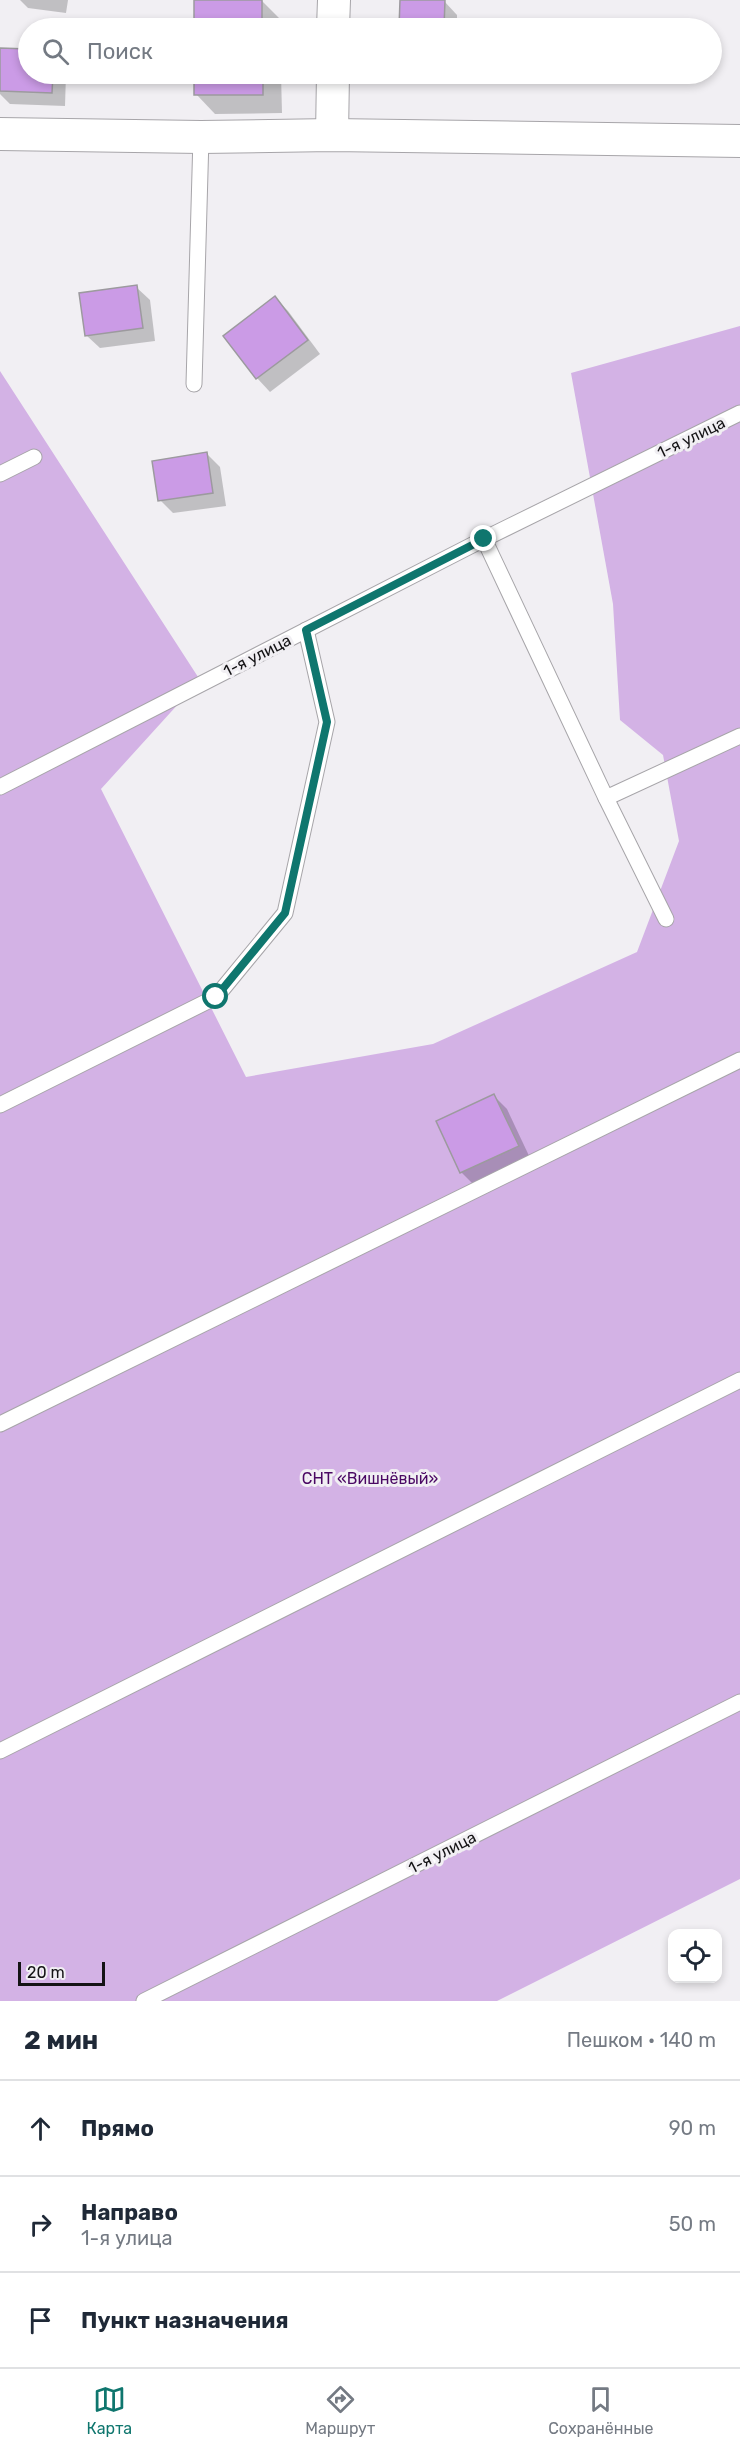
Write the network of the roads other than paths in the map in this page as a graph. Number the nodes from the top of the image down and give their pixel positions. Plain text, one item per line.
1 (334, 0) edge
2 (333, 18) edge
3 (333, 84) edge
4 (0, 134) edge
5 (332, 135) junction
6 (201, 137) junction
7 (740, 141) edge
8 (194, 384) dead end
9 (740, 413) edge
10 (34, 457) dead end
11 (0, 474) edge
12 (484, 539) junction
13 (306, 630) junction
14 (740, 736) edge
15 (0, 787) edge
16 (606, 798) junction
17 (666, 919) dead end
18 (740, 1060) edge
19 (0, 1105) edge
20 (740, 1380) edge
21 (0, 1424) edge
22 (740, 1702) edge
23 (0, 1751) edge
24 (144, 2001) edge

1 - 2 street
3 - 5 street
4 - 6 street
5 - 6 street
5 - 7 street
6 - 8 lane
9 - 12 lane, 1-я улица
10 - 11 lane
12 - 13 lane, 1-я улица
12 - 16 lane
13 - 15 lane, 1-я улица
13 - 19 lane
14 - 16 lane
16 - 17 lane
18 - 21 lane
20 - 23 lane
22 - 24 lane, 1-я улица

